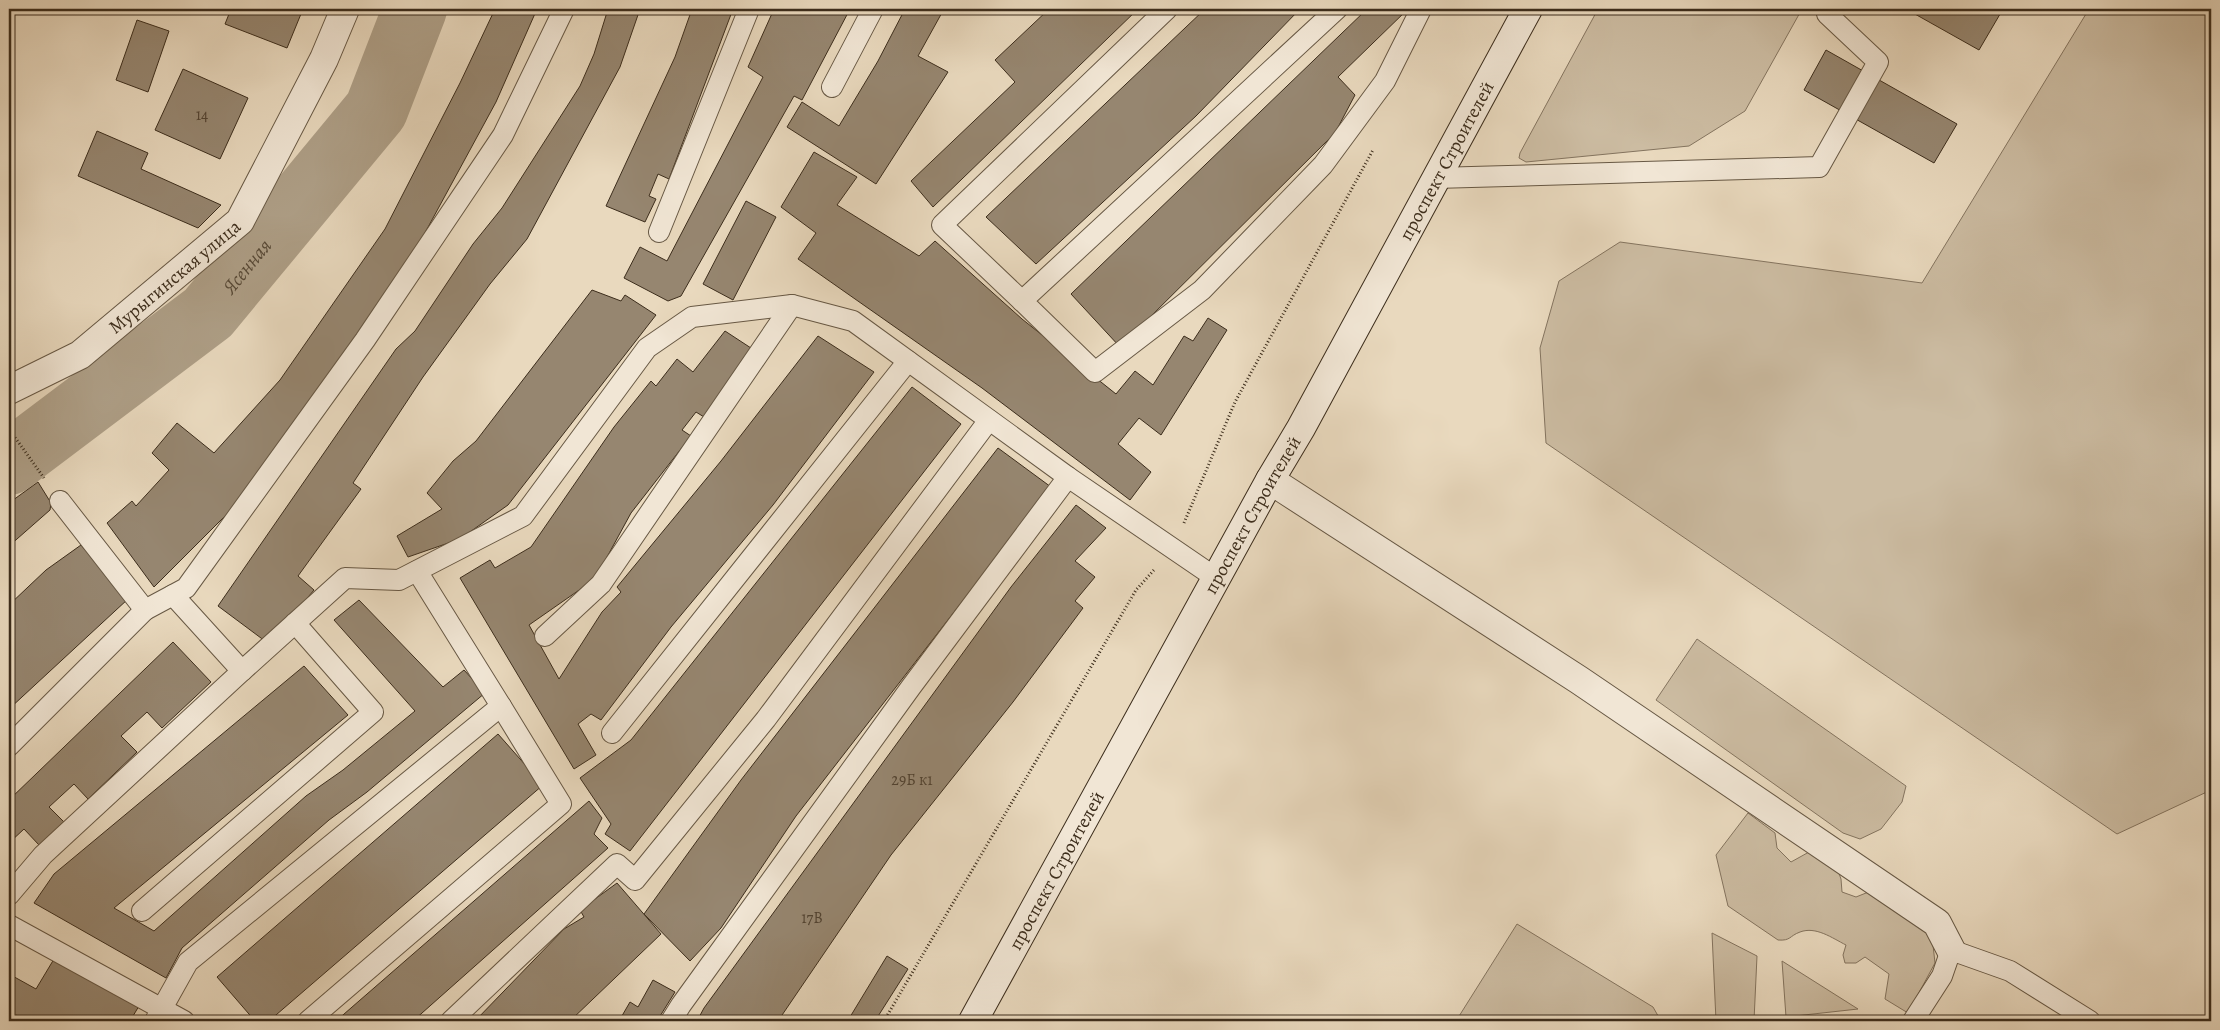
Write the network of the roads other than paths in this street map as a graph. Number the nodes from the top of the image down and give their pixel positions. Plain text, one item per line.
1 (345, 9) edge
2 (564, 9) edge
3 (749, 9) edge
4 (873, 9) edge
5 (1167, 9) edge
6 (1338, 9) edge
7 (1422, 9) edge
8 (1528, 9) edge
9 (1830, 9) edge
10 (832, 87) dead end
11 (1435, 178) junction
12 (659, 232) dead end
13 (1022, 301) junction
14 (792, 305) junction
15 (908, 361) junction
16 (9, 390) edge
17 (989, 420) junction
18 (1068, 477) junction
19 (1270, 480) junction
20 (60, 500) road end
21 (417, 571) junction
22 (1216, 578) junction
23 (173, 595) junction
24 (145, 610) junction
25 (296, 623) junction
26 (545, 636) dead end
27 (242, 671) junction
28 (501, 706) junction
29 (612, 733) dead end
30 (9, 746) edge
31 (9, 895) edge
32 (142, 910) dead end
33 (9, 925) edge
34 (1951, 950) junction
35 (158, 1015) edge
36 (184, 1021) edge
37 (308, 1021) edge
38 (452, 1021) edge
39 (671, 1021) edge
40 (973, 1021) edge
41 (1913, 1021) edge
42 (2090, 1021) edge

1 - 16 street, Мурыгинская улица
2 - 23 lane
3 - 12 lane
4 - 10 lane
5 - 13 lane
6 - 13 lane
7 - 13 lane
8 - 11 street, проспект Строителей
9 - 11 lane
11 - 19 street, проспект Строителей
14 - 15 lane
14 - 21 lane
14 - 26 lane
15 - 17 lane
15 - 29 lane
17 - 18 lane
17 - 38 lane
18 - 22 lane
18 - 39 lane
19 - 22 street, проспект Строителей
19 - 34 street
20 - 24 lane
21 - 25 lane
21 - 28 lane
22 - 40 street, проспект Строителей
23 - 24 lane
23 - 27 lane
24 - 30 lane
25 - 27 lane
25 - 32 lane
27 - 31 lane
28 - 35 lane
28 - 37 lane
33 - 35 lane
34 - 41 lane
34 - 42 lane
35 - 36 lane

